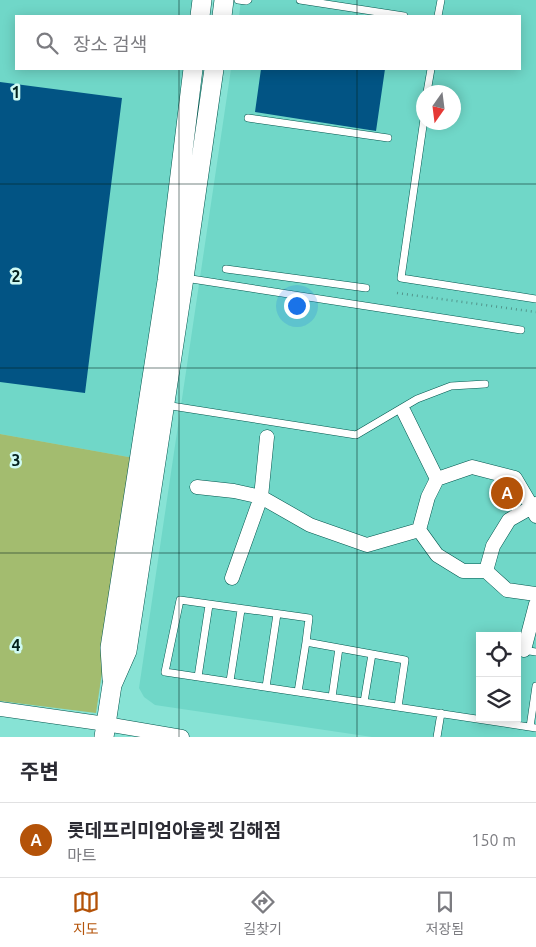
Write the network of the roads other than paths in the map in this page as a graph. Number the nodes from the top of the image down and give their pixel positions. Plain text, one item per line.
1 (202, 0) edge
2 (224, 0) edge
3 (238, 0) edge
4 (248, 0) edge
5 (300, 0) edge
6 (441, 1) edge
7 (200, 15) edge
8 (222, 15) edge
9 (398, 15) edge
10 (438, 15) edge
11 (193, 70) edge
12 (214, 70) edge
13 (431, 70) edge
14 (428, 85) edge
15 (248, 118) dead end
16 (422, 130) edge
17 (388, 138) dead end
18 (226, 269) dead end
19 (184, 278) junction
20 (366, 288) dead end
21 (536, 299) edge
22 (521, 330) dead end
23 (485, 384) dead end
24 (165, 405) junction
25 (404, 412) dead end
26 (267, 437) dead end
27 (437, 479) junction
28 (197, 487) dead end
29 (261, 498) junction
30 (535, 509) edge
31 (419, 530) junction
32 (486, 571) junction
33 (232, 578) dead end
34 (536, 594) edge
35 (536, 604) edge
36 (209, 605) junction
37 (241, 610) junction
38 (277, 614) junction
39 (306, 642) junction
40 (339, 648) junction
41 (526, 651) edge
42 (372, 654) junction
43 (198, 677) junction
44 (230, 681) junction
45 (112, 685) junction
46 (536, 686) edge
47 (266, 687) junction
48 (298, 692) junction
49 (332, 697) junction
50 (364, 702) junction
51 (398, 707) junction
52 (0, 709) edge
53 (441, 713) junction
54 (476, 718) edge
55 (505, 722) edge
56 (533, 727) edge
57 (105, 730) edge
58 (182, 737) edge
59 (437, 737) edge

1 - 7 main road
2 - 8 main road
3 - 4 lane
5 - 9 lane
6 - 10 lane
11 - 45 main road
12 - 19 main road
13 - 14 lane
15 - 17 lane
16 - 21 lane
18 - 20 lane
19 - 22 lane
19 - 24 main road
23 - 24 lane
24 - 45 main road
25 - 27 street
26 - 29 street
27 - 30 street
27 - 31 street
28 - 29 street
29 - 31 street
29 - 33 street
30 - 32 street
31 - 32 street
32 - 34 street
35 - 41 street
36 - 37 lane
36 - 43 lane
36 - 43 lane
37 - 38 lane
37 - 44 lane
38 - 39 lane
38 - 47 lane
39 - 40 lane
39 - 48 lane
40 - 42 lane
40 - 49 lane
42 - 50 lane
42 - 51 lane
43 - 44 lane
44 - 47 lane
45 - 57 main road
46 - 56 lane
47 - 48 lane
48 - 49 lane
49 - 50 lane
50 - 51 lane
51 - 53 lane
52 - 57 street
53 - 54 lane
53 - 59 lane
55 - 56 lane
57 - 58 street

